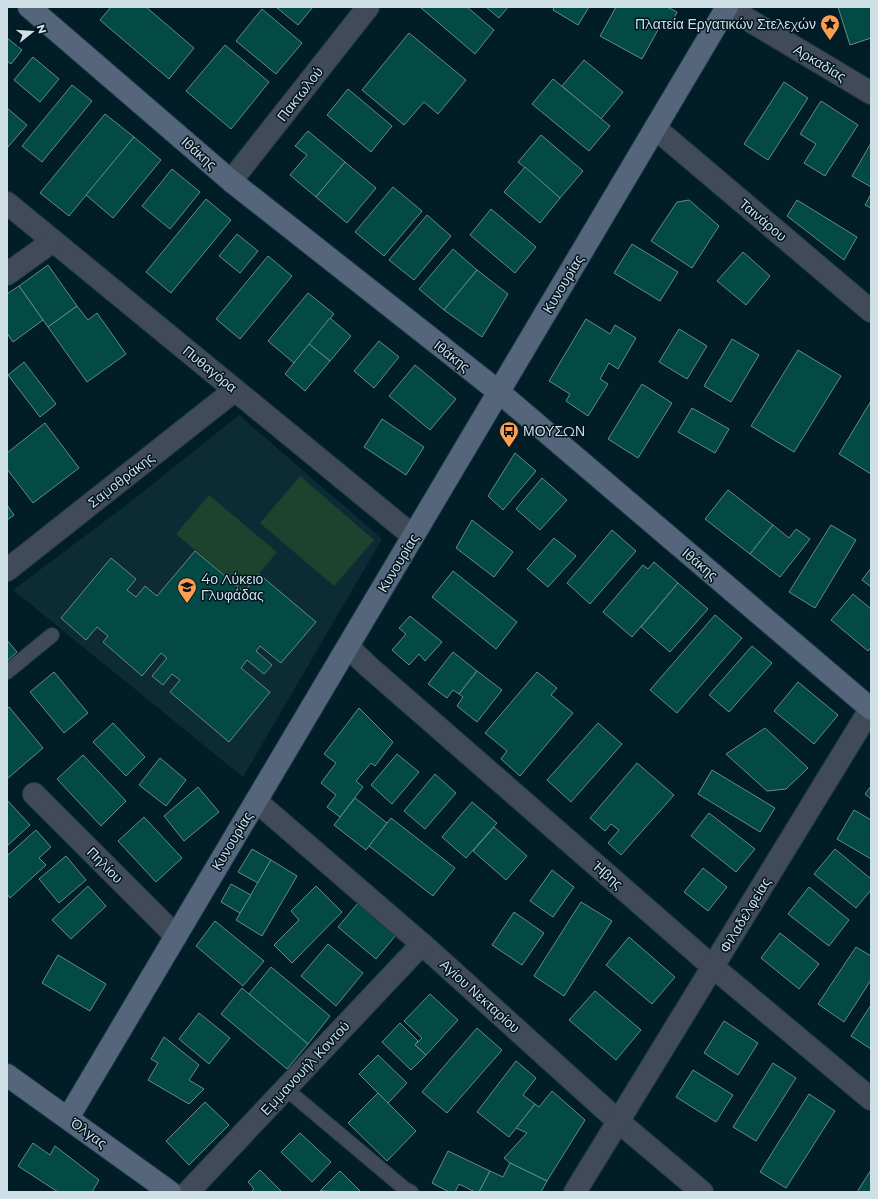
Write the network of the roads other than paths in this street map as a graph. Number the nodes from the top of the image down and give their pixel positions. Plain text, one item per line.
1 (29, 7) edge
2 (368, 7) edge
3 (727, 7) edge
4 (871, 93) edge
5 (655, 128) junction
6 (231, 181) junction
7 (7, 203) edge
8 (53, 241) junction
9 (7, 274) edge
10 (871, 311) edge
11 (235, 390) junction
12 (499, 392) junction
13 (413, 536) junction
14 (7, 570) edge
15 (52, 635) dead end
16 (348, 647) junction
17 (7, 672) edge
18 (871, 709) edge
19 (34, 794) dead end
20 (256, 801) junction
21 (176, 936) junction
22 (422, 944) junction
23 (713, 967) junction
24 (7, 1075) edge
25 (286, 1089) junction
26 (871, 1099) edge
27 (68, 1118) junction
28 (619, 1122) junction
29 (170, 1192) edge
30 (188, 1192) edge
31 (410, 1192) edge
32 (575, 1192) edge
33 (702, 1192) edge

1 - 6 street, Ιθάκης
2 - 6 street, Πακτωλού
3 - 4 street, Αρκαδίας
3 - 5 street, Κυνουρίας
5 - 10 street, Ταινάρου
5 - 12 street, Κυνουρίας
6 - 12 street, Ιθάκης
7 - 8 street, Πυθαγόρα
8 - 9 street
8 - 11 street, Πυθαγόρα
11 - 13 street, Πυθαγόρα
11 - 14 street, Σαμοθράκης
12 - 13 street, Κυνουρίας
12 - 18 street, Ιθάκης
13 - 16 street, Κυνουρίας
15 - 17 lane
16 - 20 street, Κυνουρίας
16 - 23 street, Ήβης
18 - 23 street, Φιλαδελφείας
19 - 21 street, Πηλίου
20 - 21 street, Κυνουρίας
20 - 22 street, Αγίου Νεκταρίου
21 - 27 street, Κυνουρίας
22 - 25 street, Εμμανουήλ Κοντού
22 - 28 street, Αγίου Νεκταρίου
23 - 26 street, Ήβης
23 - 28 street, Φιλαδελφείας
24 - 27 street, Όλγας
25 - 30 street, Εμμανουήλ Κοντού
25 - 31 lane
27 - 29 street, Όλγας
28 - 32 street, Φιλαδελφείας
28 - 33 street, Αγίου Νεκταρίου

